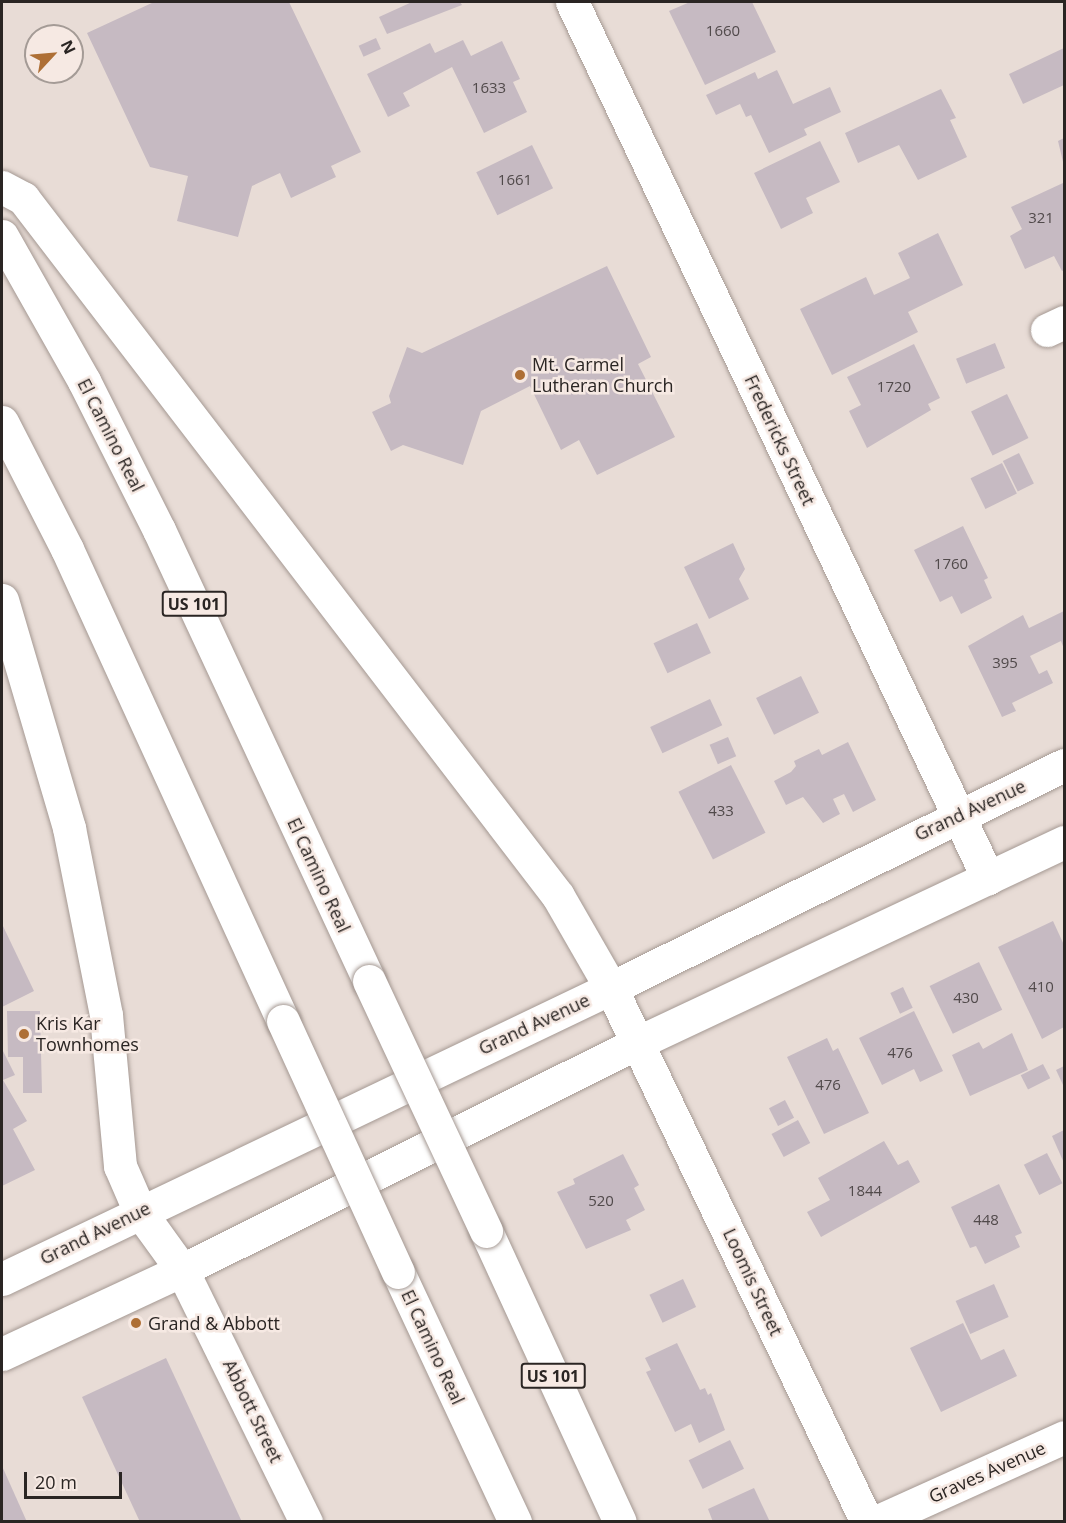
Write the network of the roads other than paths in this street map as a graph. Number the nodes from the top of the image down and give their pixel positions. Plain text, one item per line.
1 (572, 2) edge
2 (2, 188) edge
3 (2, 236) edge
4 (2, 422) edge
5 (2, 600) edge
6 (1062, 771) edge
7 (959, 814) junction
8 (1065, 842) edge
9 (988, 878) junction
10 (611, 988) junction
11 (639, 1042) junction
12 (140, 1212) junction
13 (182, 1270) junction
14 (2, 1279) edge
15 (2, 1354) edge
16 (1065, 1437) edge
17 (306, 1521) edge
18 (514, 1521) edge
19 (620, 1521) edge
20 (867, 1521) edge
21 (876, 1521) edge

1 - 7 main road, Fredericks Street
2 - 10 main road, Loomis Street
3 - 19 main road, El Camino Real / US 101, bridge
4 - 18 main road, El Camino Real, bridge
5 - 12 main road, Abbott Street
6 - 7 main road, Grand Avenue
7 - 9 main road, Fredericks Street
7 - 10 main road, Grand Avenue
8 - 9 main road
9 - 11 main road
10 - 11 main road, Loomis Street
10 - 12 main road, Grand Avenue
11 - 13 main road
11 - 20 main road, Loomis Street
12 - 13 main road, Abbott Street
12 - 14 main road, Grand Avenue
13 - 15 main road
13 - 17 main road, Abbott Street
16 - 21 main road, Graves Avenue

